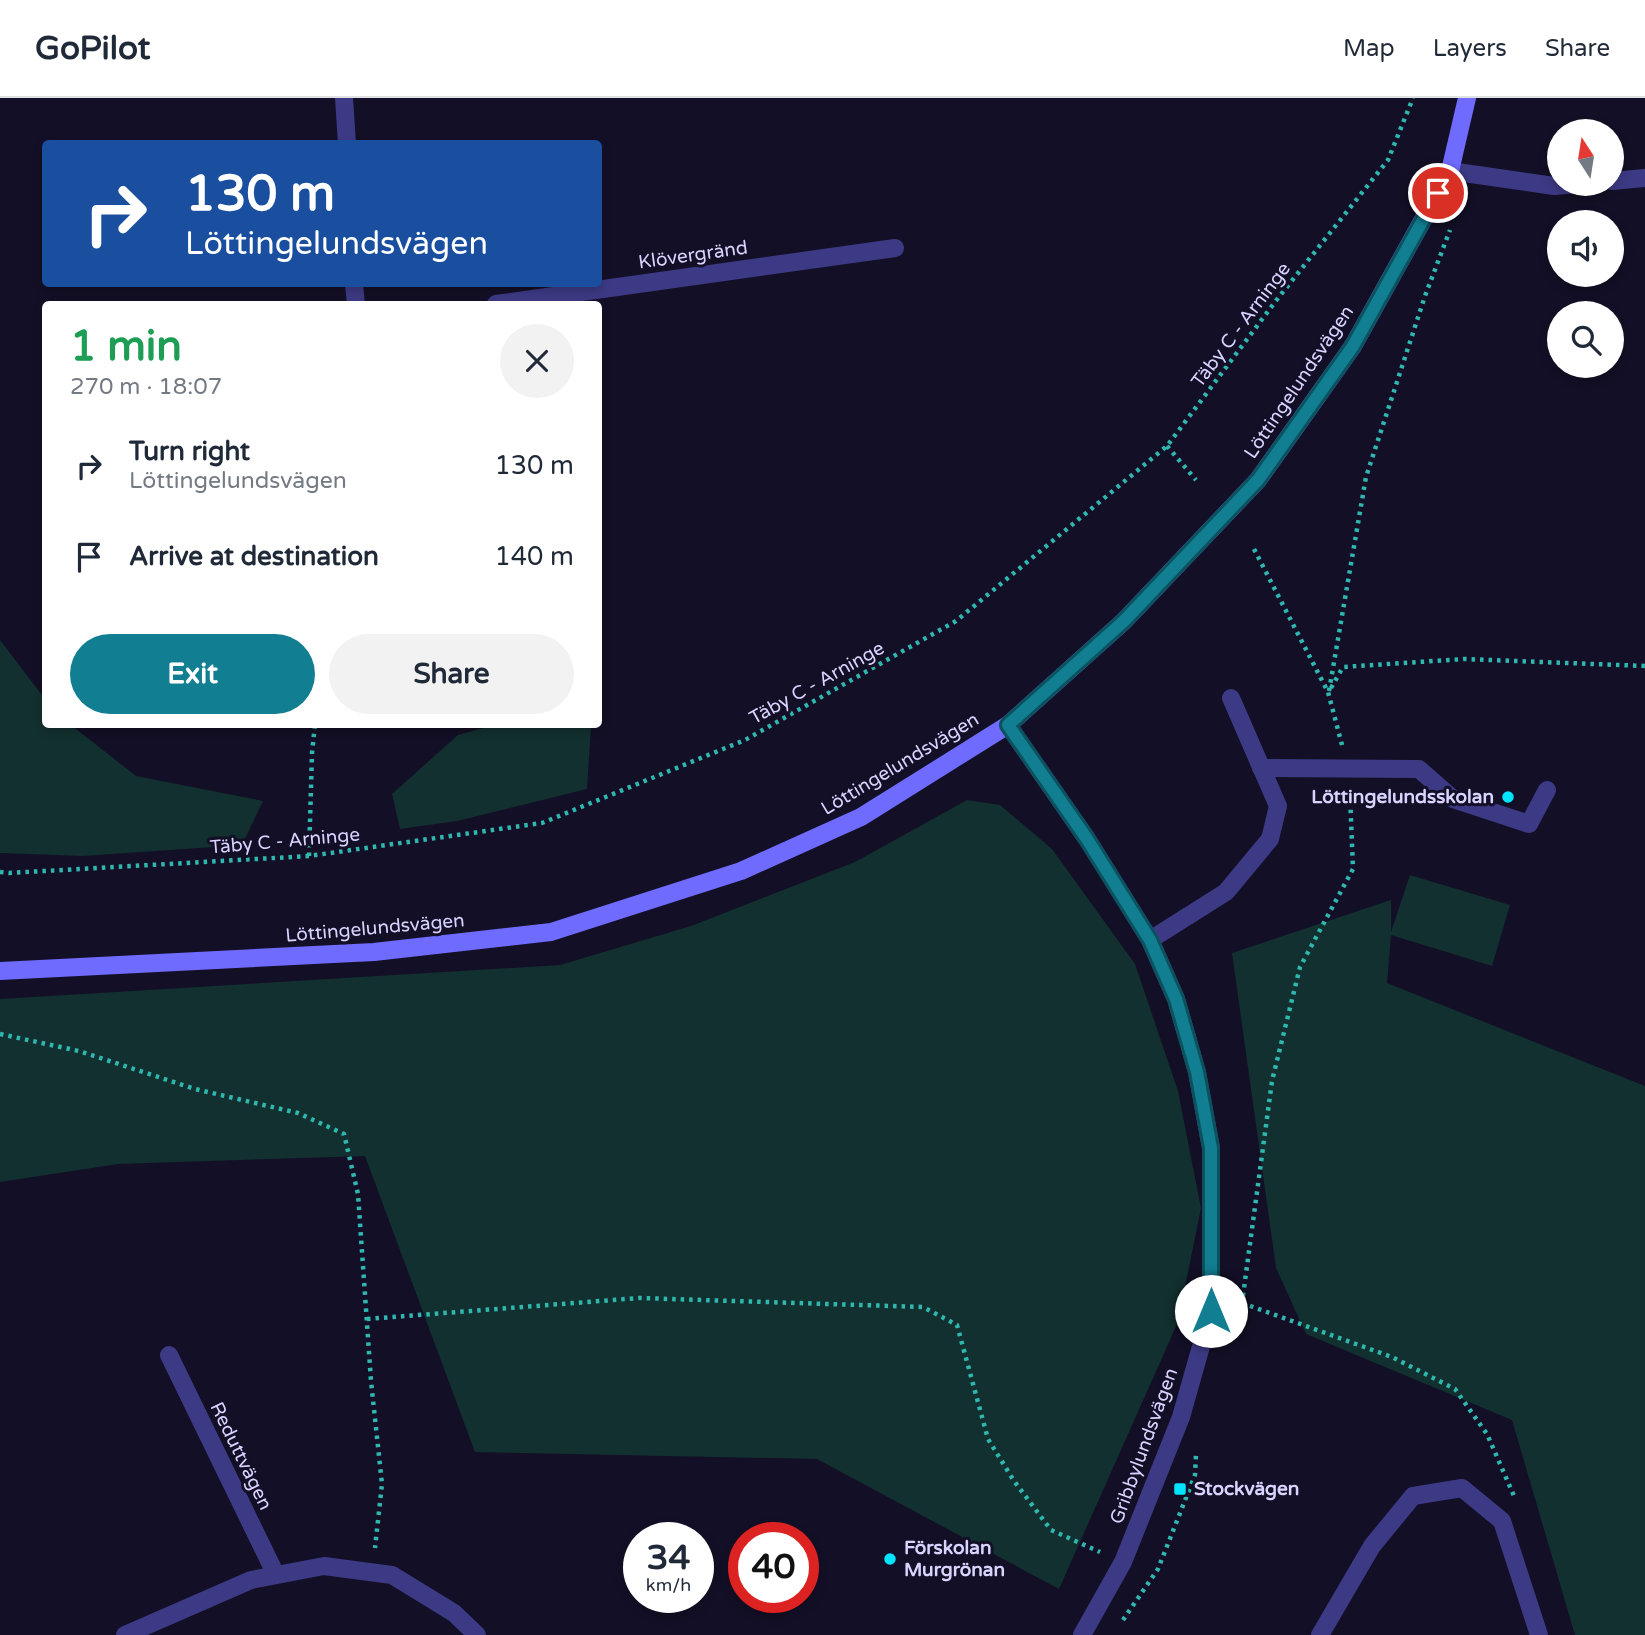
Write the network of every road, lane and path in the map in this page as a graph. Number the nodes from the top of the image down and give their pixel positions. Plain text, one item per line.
1 (344, 98) edge
2 (1413, 98) edge
3 (1466, 98) edge
4 (347, 140) edge
5 (1450, 171) junction
6 (1645, 178) edge
7 (1624, 180) edge
8 (1547, 185) edge
9 (1452, 226) dead end
10 (895, 248) dead end
11 (517, 301) edge
12 (1167, 446) junction
13 (1196, 480) dead end
14 (1254, 549) dead end
15 (1645, 666) edge
16 (1328, 692) junction
17 (1231, 698) dead end
18 (1008, 725) junction
19 (315, 728) edge
20 (1261, 768) junction
21 (1348, 769) junction
22 (1547, 790) dead end
23 (309, 856) junction
24 (0, 872) edge
25 (1150, 940) junction
26 (0, 971) edge
27 (0, 1034) edge
28 (367, 1319) junction
29 (169, 1354) dead end
30 (1519, 1507) dead end
31 (1124, 1562) junction
32 (373, 1572) junction
33 (276, 1575) junction
34 (125, 1635) edge
35 (477, 1635) edge
36 (1082, 1635) edge
37 (1320, 1635) edge
38 (1538, 1635) edge

1 - 4 street
2 - 12 path, Täby C - Arninge
3 - 5 main road, Löttingelundsvägen
5 - 8 street
5 - 18 main road, Löttingelundsvägen
6 - 7 street
9 - 16 path
10 - 11 street, Klövergränd
12 - 13 path
12 - 23 path, Täby C - Arninge
14 - 16 path
15 - 16 path
16 - 21 path
17 - 20 street
18 - 25 street, Gribbylundsvägen
18 - 26 main road, Löttingelundsvägen
19 - 23 path
20 - 21 street
20 - 25 street
21 - 22 street
21 - 30 path
23 - 24 path, Täby C - Arninge
25 - 31 street, Gribbylundsvägen
27 - 28 path
28 - 31 path
28 - 32 path
29 - 33 street, Reduttvägen
31 - 36 street, Gribbylundsvägen
32 - 33 street
32 - 35 street
33 - 34 street
37 - 38 street

